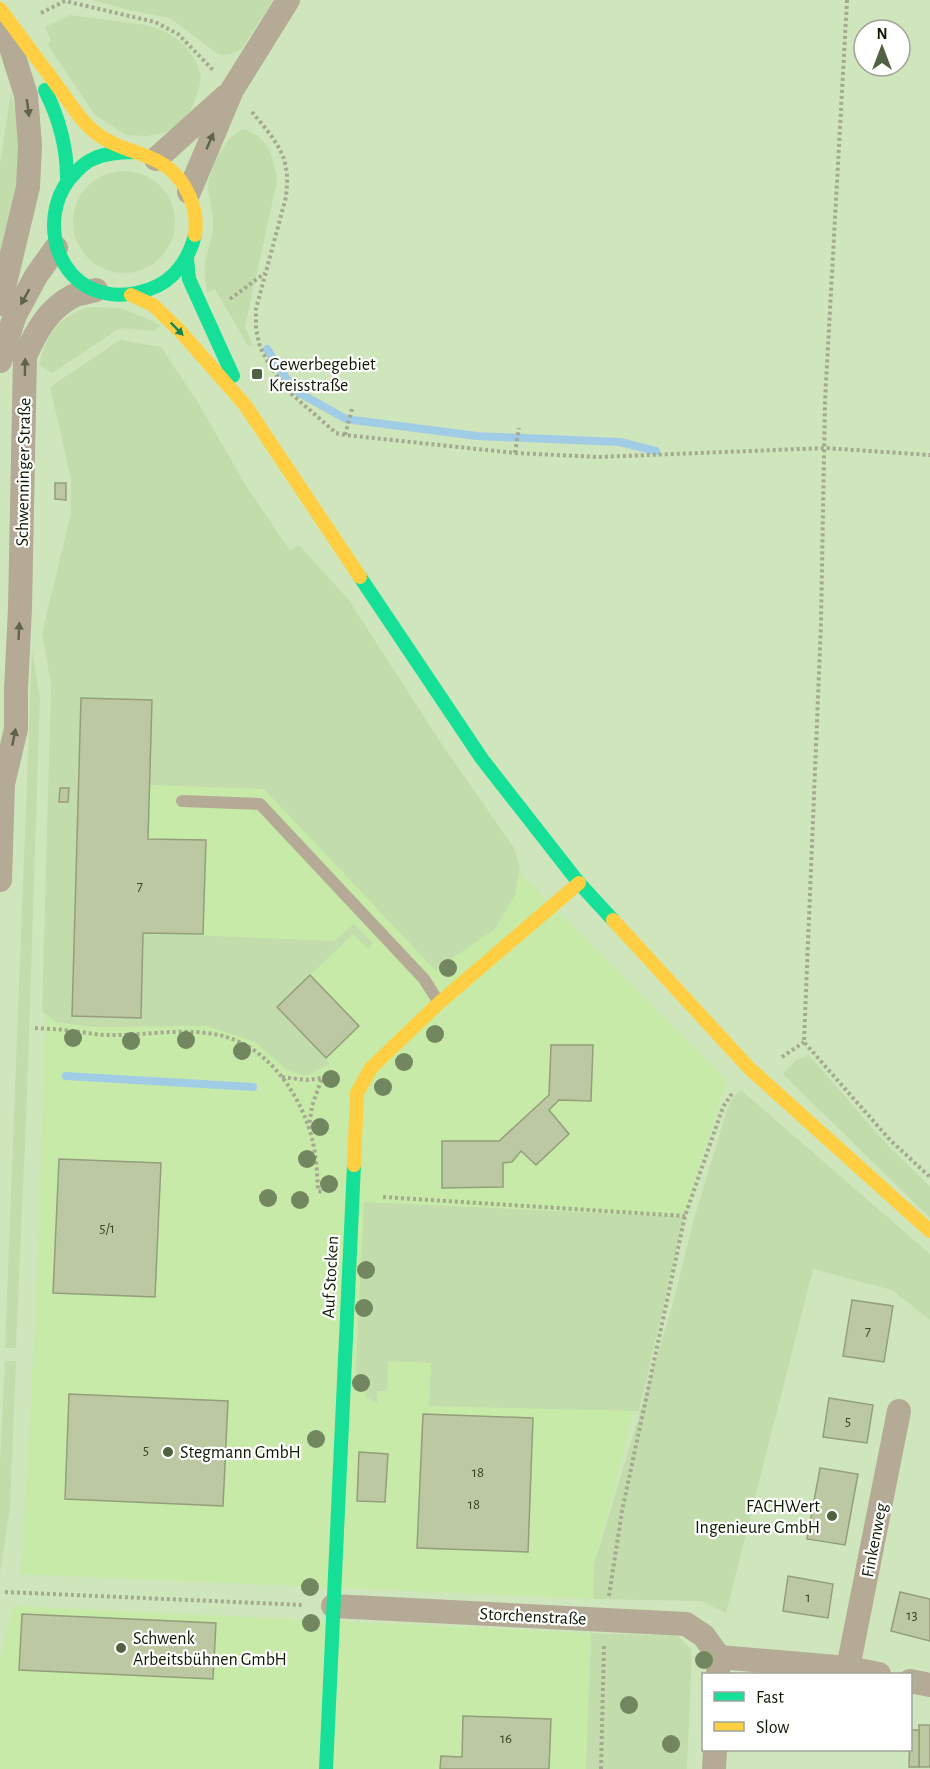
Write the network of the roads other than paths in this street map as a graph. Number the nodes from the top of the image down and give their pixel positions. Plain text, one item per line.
1 (288, 0) edge
2 (0, 10) edge
3 (232, 90) junction
4 (133, 152) junction
5 (156, 159) junction
6 (68, 178) junction
7 (189, 192) junction
8 (56, 248) junction
9 (187, 259) junction
10 (96, 290) junction
11 (131, 295) junction
12 (0, 304) edge
13 (0, 361) edge
14 (245, 405) junction
15 (8, 690) edge
16 (1, 781) edge
17 (182, 801) dead end
18 (0, 880) edge
19 (579, 882) junction
20 (440, 1003) junction
21 (930, 1231) edge
22 (899, 1412) dead end
23 (333, 1606) junction
24 (719, 1666) edge
25 (848, 1668) junction
26 (874, 1673) edge
27 (912, 1681) edge
28 (930, 1685) edge
29 (715, 1751) edge
30 (326, 1769) edge
31 (714, 1769) edge

1 - 3 street
2 - 4 street
2 - 6 street
2 -> 12 street
3 - 5 street
7 -> 3 street
4 - 5 street
4 - 6 street
5 - 7 street
6 - 8 street
7 - 9 street
8 - 10 street
8 -> 13 street
9 - 11 street
9 - 14 street
10 - 11 street
15 -> 10 street, Schwenninger Straße
11 -> 14 street
14 - 19 street
16 -> 15 street, Schwenninger Straße
16 - 18 street, Schwenninger Straße
17 - 20 lane
19 - 20 street, Auf Stocken
19 - 21 street
20 - 23 street, Auf Stocken
22 - 25 street, Finkenweg
23 - 24 street, Storchenstraße
23 - 30 street, Auf Stocken
24 - 25 street, Storchenstraße
25 - 26 street, Storchenstraße
27 - 28 street
29 - 31 street

